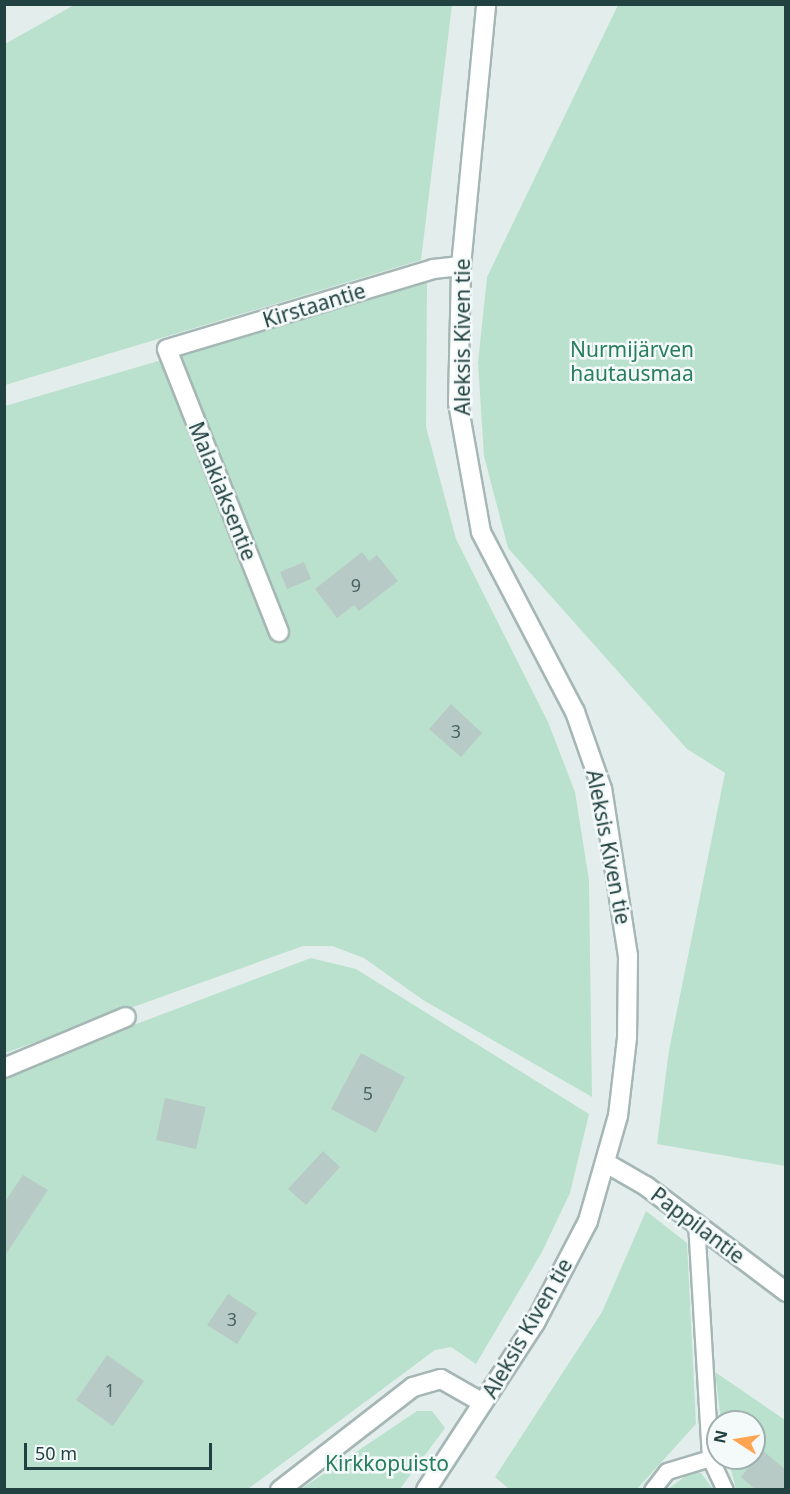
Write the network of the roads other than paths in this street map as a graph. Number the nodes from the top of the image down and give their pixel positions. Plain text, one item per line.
1 (486, 4) edge
2 (462, 266) junction
3 (167, 349) joint
4 (279, 632) dead end
5 (126, 1017) dead end
6 (4, 1068) edge
7 (606, 1163) junction
8 (696, 1222) junction
9 (786, 1292) edge
10 (483, 1403) junction
11 (707, 1410) edge
12 (706, 1459) edge
13 (716, 1470) edge
14 (280, 1490) edge
15 (426, 1490) edge
16 (652, 1490) edge
17 (725, 1490) edge

1 - 2 street, Aleksis Kiven tie
2 - 3 street, Kirstaantie
2 - 7 street, Aleksis Kiven tie
3 - 4 street, Malakiaksentie
5 - 6 street
7 - 8 street, Pappilantie
7 - 10 street, Aleksis Kiven tie
8 - 9 street, Pappilantie
8 - 11 lane
10 - 14 street
10 - 15 street, Aleksis Kiven tie
12 - 16 lane
13 - 17 lane

